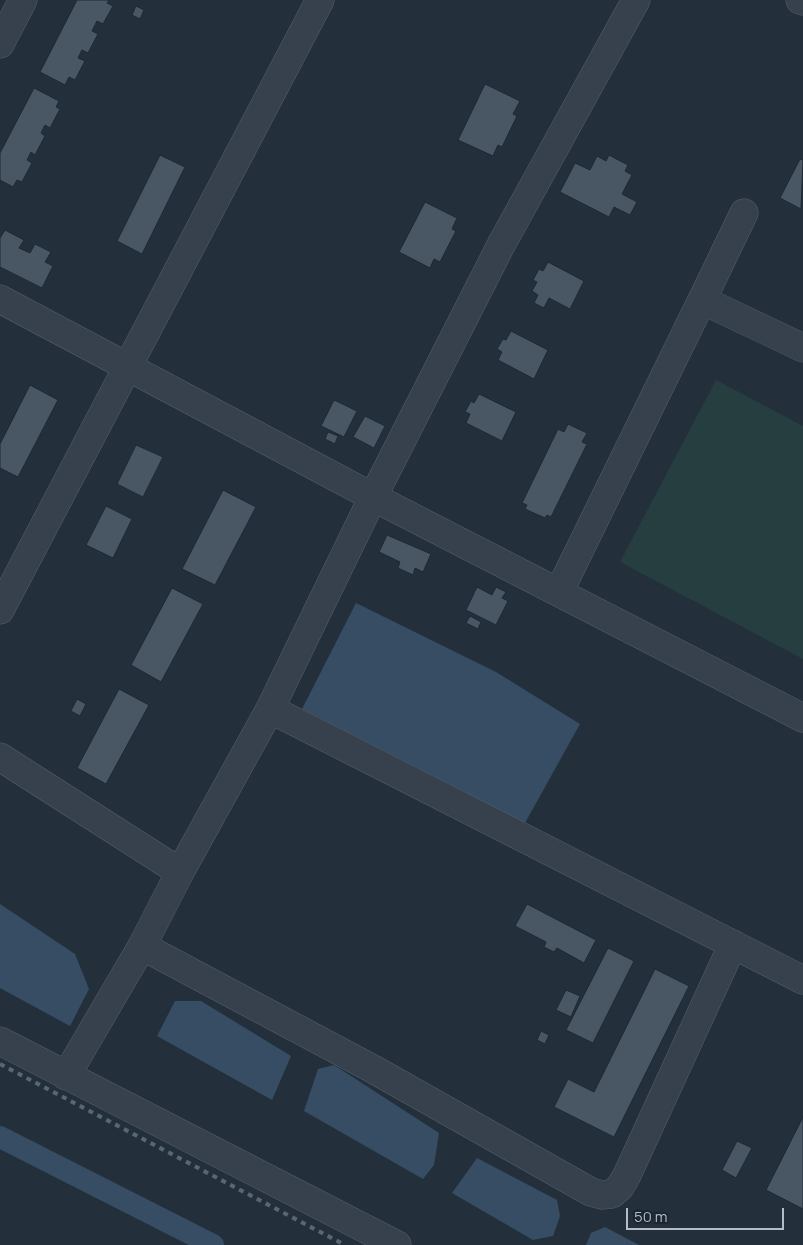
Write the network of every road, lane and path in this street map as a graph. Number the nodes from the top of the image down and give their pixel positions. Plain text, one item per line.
1 (23, 0) edge
2 (320, 0) edge
3 (636, 0) edge
4 (0, 44) edge
5 (744, 213) dead end
6 (0, 299) edge
7 (702, 300) junction
8 (803, 348) edge
9 (128, 366) junction
10 (373, 497) junction
11 (559, 592) junction
12 (0, 610) edge
13 (270, 709) junction
14 (803, 718) edge
15 (0, 757) edge
16 (180, 872) junction
17 (733, 944) junction
18 (142, 946) junction
19 (803, 980) edge
20 (0, 1041) edge
21 (66, 1076) junction
22 (397, 1245) edge

1 - 4 street
2 - 9 street
3 - 10 street
5 - 7 street
6 - 9 street
7 - 8 street
7 - 11 street
9 - 10 street
9 - 12 street
10 - 11 street
10 - 13 street
11 - 14 street
13 - 16 street
13 - 17 street
15 - 16 street
16 - 18 street
17 - 18 street
17 - 19 street
18 - 21 street
20 - 21 street
21 - 22 street

